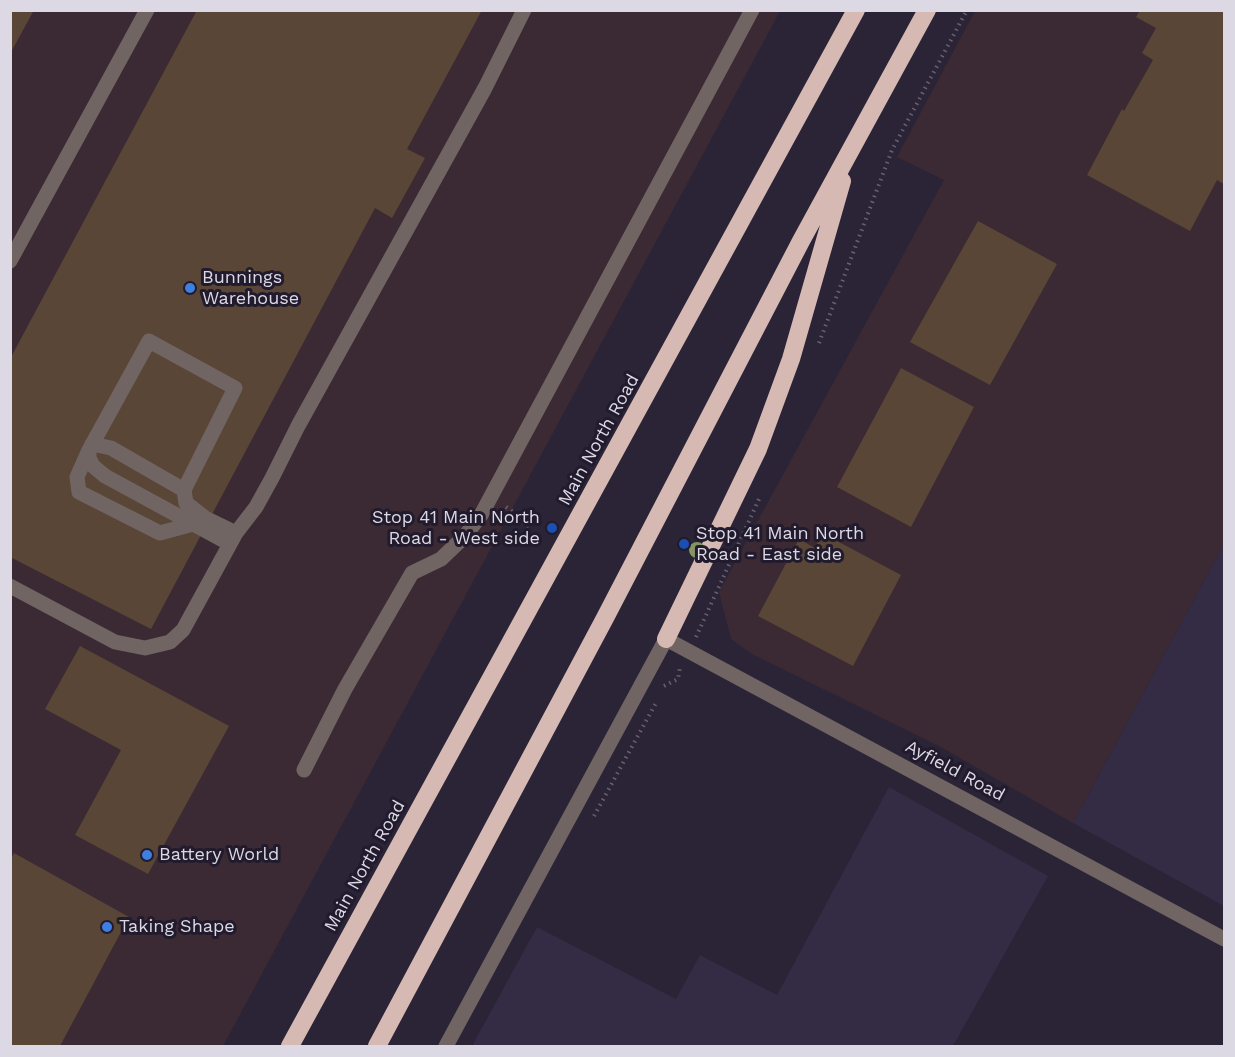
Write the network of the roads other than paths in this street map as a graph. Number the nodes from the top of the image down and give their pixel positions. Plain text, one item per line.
1 (147, 10) edge
2 (524, 10) edge
3 (752, 10) edge
4 (856, 10) edge
5 (927, 10) edge
6 (851, 150) junction
7 (10, 261) edge
8 (90, 447) junction
9 (184, 490) junction
10 (193, 524) junction
11 (233, 538) junction
12 (10, 586) edge
13 (666, 639) junction
14 (304, 770) dead end
15 (1224, 939) edge
16 (290, 1047) edge
17 (376, 1047) edge
18 (446, 1047) edge

1 - 7 street
2 - 11 street
3 - 14 street
4 - 16 highway, Main North Road
5 - 6 highway
6 - 13 highway
6 - 17 highway
8 - 9 street
8 - 9 street
8 - 10 street
8 - 10 street
9 - 11 street
10 - 11 street
11 - 12 street
13 - 15 street, Ayfield Road
13 - 18 street

